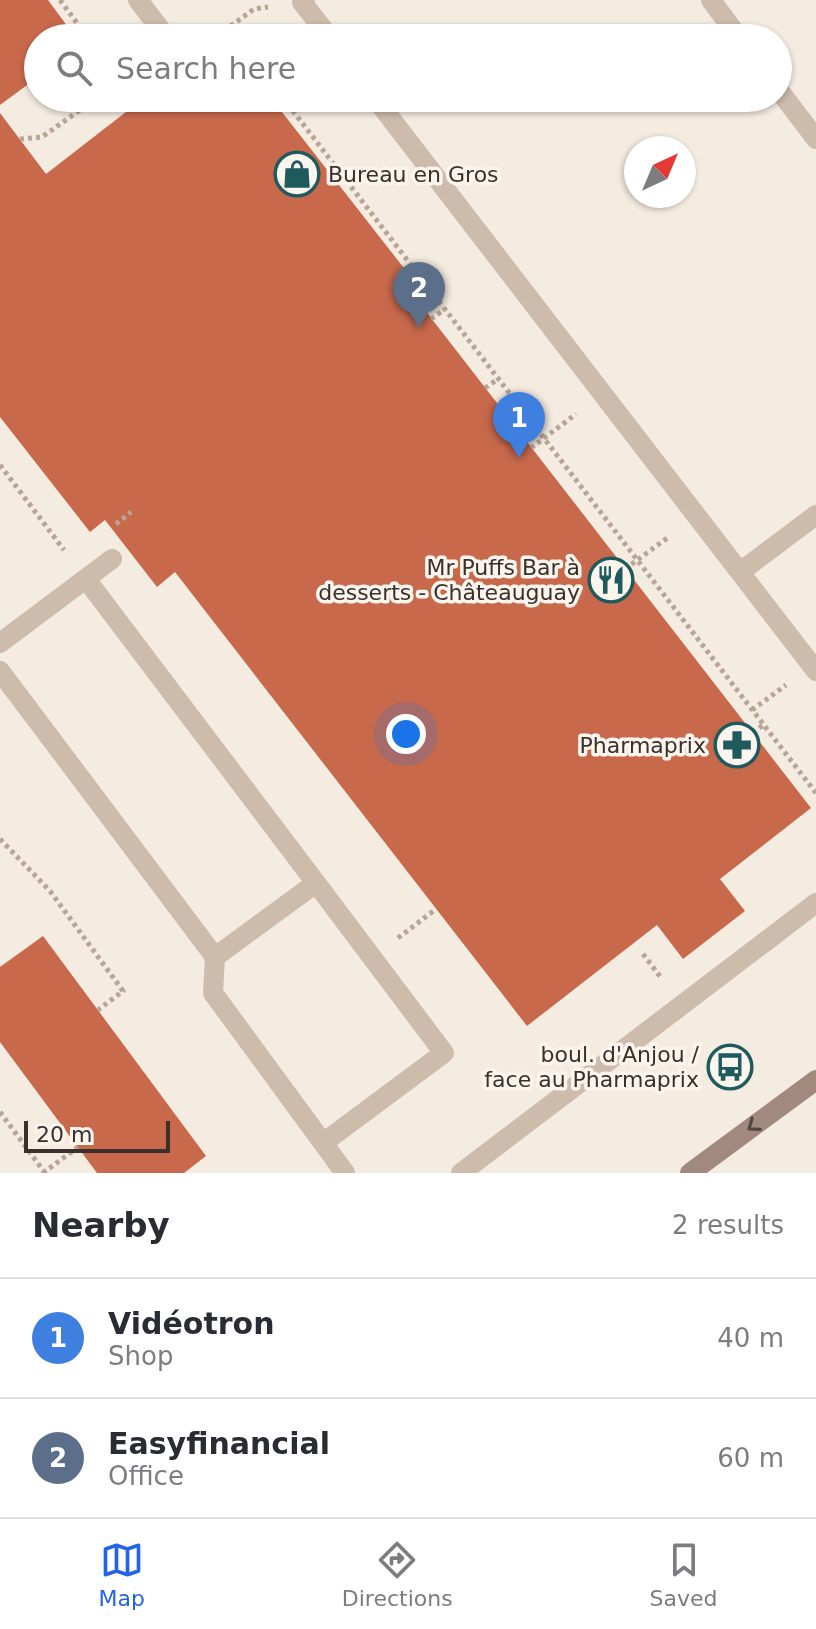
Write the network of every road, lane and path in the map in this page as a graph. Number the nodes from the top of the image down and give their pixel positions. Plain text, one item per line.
1 (60, 0) edge
2 (138, 0) edge
3 (711, 0) edge
4 (304, 1) edge
5 (78, 24) edge
6 (156, 24) edge
7 (233, 24) edge
8 (320, 24) edge
9 (729, 24) edge
10 (792, 107) edge
11 (77, 112) edge
12 (294, 112) edge
13 (386, 112) edge
14 (20, 139) dead end
15 (816, 139) edge
16 (325, 153) junction
17 (319, 159) dead end
18 (445, 309) junction
19 (431, 319) dead end
20 (498, 379) junction
21 (485, 388) dead end
22 (544, 439) junction
23 (531, 448) dead end
24 (0, 465) edge
25 (816, 515) edge
26 (112, 559) dead end
27 (637, 560) junction
28 (625, 569) dead end
29 (740, 572) junction
30 (86, 579) junction
31 (0, 643) edge
32 (0, 671) edge
33 (816, 671) edge
34 (763, 725) junction
35 (753, 733) dead end
36 (816, 793) edge
37 (0, 839) edge
38 (316, 883) junction
39 (816, 903) edge
40 (436, 909) dead end
41 (215, 957) junction
42 (372, 958) junction
43 (98, 1010) dead end
44 (816, 1080) edge
45 (0, 1112) edge
46 (323, 1143) junction
47 (78, 1147) dead end
48 (44, 1173) edge
49 (345, 1173) edge
50 (461, 1173) edge
51 (690, 1173) edge

1 - 5 path
2 - 6 lane
3 - 9 lane
4 - 7 path
4 - 8 lane
10 - 15 lane
11 - 14 path
12 - 16 path
13 - 29 lane
16 - 17 path
16 - 18 path
18 - 19 path
18 - 20 path
20 - 21 path
20 - 22 path
22 - 23 path
22 - 27 path
24 - 30 path
25 - 29 lane
26 - 30 lane
27 - 28 path
27 - 34 path
29 - 33 lane
30 - 31 lane
30 - 38 lane
32 - 41 lane
34 - 35 path
34 - 36 path
37 - 43 path
38 - 41 lane
38 - 42 lane
39 - 50 lane
40 - 42 path
41 - 46 lane
42 - 46 lane
44 -> 51 street
45 - 48 path
46 - 49 lane
47 - 48 path

